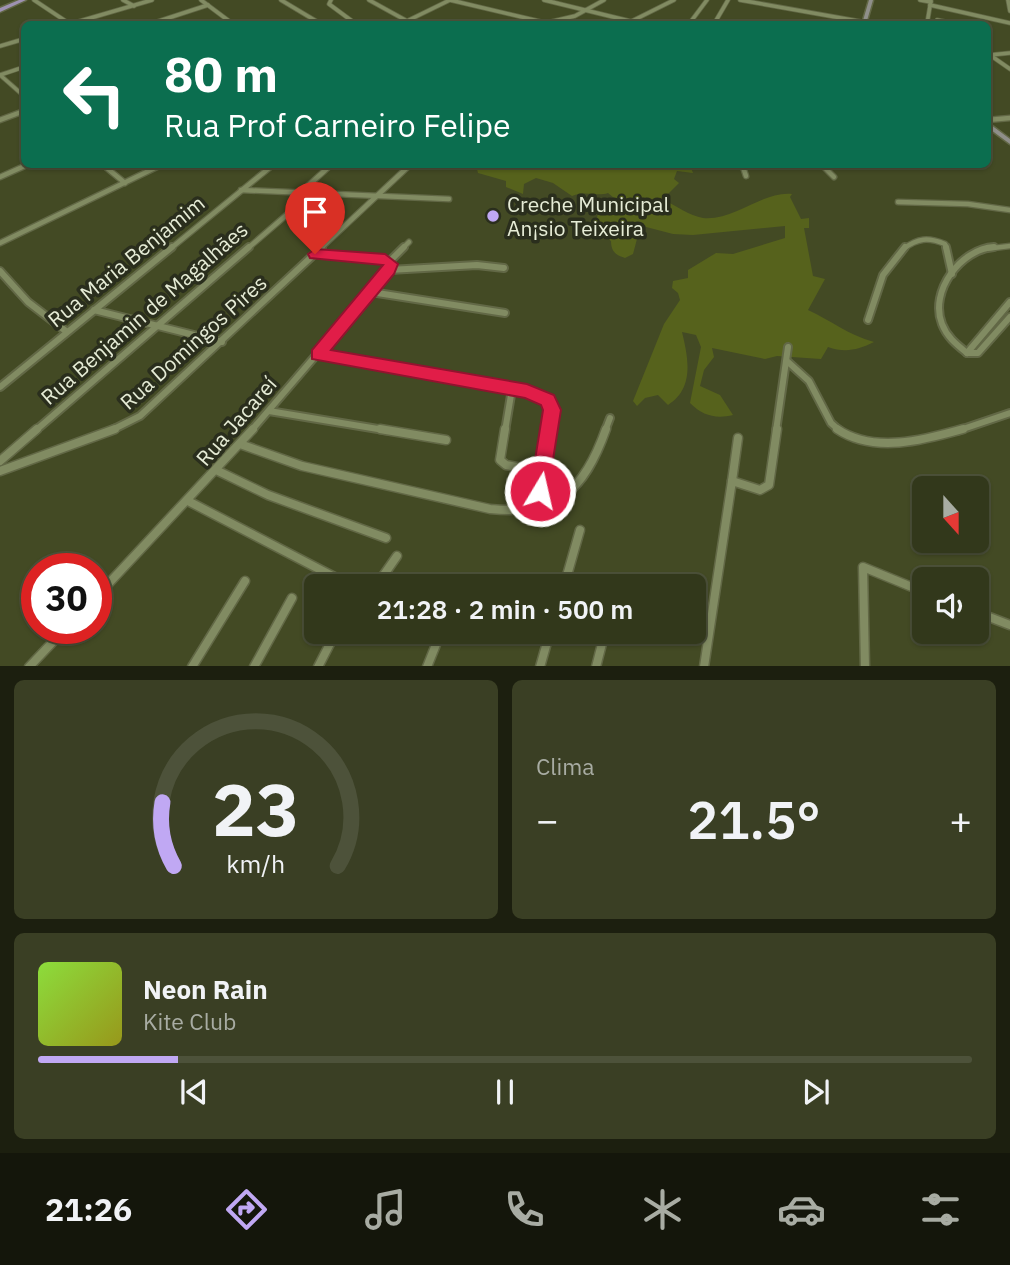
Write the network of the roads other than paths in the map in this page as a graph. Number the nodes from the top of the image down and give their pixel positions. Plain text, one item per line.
1 (16, 0) edge
2 (28, 0) edge
3 (123, 0) edge
4 (152, 0) edge
5 (201, 0) edge
6 (281, 0) edge
7 (331, 0) edge
8 (369, 0) edge
9 (544, 0) edge
10 (604, 0) edge
11 (674, 0) edge
12 (707, 0) edge
13 (728, 0) edge
14 (740, 0) edge
15 (776, 0) edge
16 (872, 0) edge
17 (920, 0) edge
18 (1008, 0) edge
19 (931, 2) edge
20 (208, 5) junction
21 (134, 6) junction
22 (772, 7) junction
23 (0, 8) edge
24 (1010, 11) edge
25 (585, 12) junction
26 (929, 15) junction
27 (937, 20) joint
28 (65, 21) edge
29 (81, 21) edge
30 (159, 21) edge
31 (229, 21) edge
32 (316, 21) edge
33 (352, 21) edge
34 (410, 21) edge
35 (410, 21) edge
36 (539, 21) edge
37 (554, 21) edge
38 (626, 21) edge
39 (633, 21) edge
40 (691, 21) edge
41 (716, 21) edge
42 (848, 21) edge
43 (865, 21) edge
44 (928, 21) edge
45 (942, 21) edge
46 (1010, 23) edge
47 (21, 39) edge
48 (0, 46) edge
49 (1010, 53) edge
50 (991, 54) edge
51 (991, 56) edge
52 (21, 68) edge
53 (1010, 69) edge
54 (0, 75) edge
55 (21, 93) edge
56 (21, 112) edge
57 (1010, 118) edge
58 (0, 120) edge
59 (991, 121) edge
60 (991, 125) edge
61 (1010, 142) edge
62 (21, 168) edge
63 (107, 168) edge
64 (155, 168) edge
65 (269, 168) edge
66 (328, 168) edge
67 (407, 168) edge
68 (743, 168) edge
69 (825, 168) edge
70 (746, 176) dead end
71 (0, 177) edge
72 (834, 177) dead end
73 (125, 183) junction
74 (240, 190) junction
75 (300, 193) junction
76 (312, 193) junction
77 (377, 196) junction
78 (449, 199) dead end
79 (898, 202) dead end
80 (1010, 210) edge
81 (409, 242) dead end
82 (0, 243) edge
83 (1010, 246) edge
84 (315, 254) junction
85 (390, 261) junction
86 (504, 268) dead end
87 (0, 271) edge
88 (388, 271) junction
89 (952, 274) junction
90 (371, 292) junction
91 (1010, 302) edge
92 (1007, 309) edge
93 (94, 310) junction
94 (505, 313) dead end
95 (1010, 317) edge
96 (868, 320) dead end
97 (154, 327) junction
98 (67, 332) junction
99 (222, 342) junction
100 (788, 347) dead end
101 (967, 353) junction
102 (318, 354) junction
103 (788, 362) junction
104 (0, 387) edge
105 (512, 389) junction
106 (269, 411) junction
107 (1010, 413) edge
108 (610, 418) dead end
109 (738, 438) dead end
110 (446, 440) dead end
111 (240, 444) junction
112 (0, 461) edge
113 (216, 470) junction
114 (0, 471) edge
115 (544, 472) junction
116 (732, 481) junction
117 (188, 502) junction
118 (536, 509) junction
119 (580, 530) dead end
120 (386, 538) dead end
121 (397, 556) dead end
122 (328, 574) edge
123 (384, 574) edge
124 (567, 574) edge
125 (112, 580) edge
126 (245, 581) dead end
127 (912, 587) edge
128 (292, 598) dead end
129 (989, 617) edge
130 (1010, 625) edge
131 (51, 644) edge
132 (330, 644) edge
133 (436, 644) edge
134 (547, 644) edge
135 (602, 644) edge
136 (30, 666) edge
137 (193, 666) edge
138 (255, 666) edge
139 (319, 666) edge
140 (427, 666) edge
141 (540, 666) edge
142 (596, 666) edge
143 (704, 666) edge
144 (864, 666) edge

1 - 23 main road
2 - 23 main road
2 - 28 street
3 - 21 street
4 - 21 street
5 - 20 street
6 - 32 street
7 - 33 street
8 - 34 street
9 - 25 street
10 - 25 street
11 - 39 street
12 - 40 street
13 - 41 street
14 - 22 street
15 - 22 street
16 - 43 street
17 - 19 street
18 - 24 street
19 - 26 street
19 - 46 street
20 - 30 street
20 - 31 street
21 - 29 street
22 - 42 street
25 - 37 street
25 - 38 street
26 - 27 street
26 - 44 street
27 - 45 street
35 - 36 street
47 - 48 street
49 - 50 street
51 - 53 street
52 - 54 street
54 - 55 street
56 - 58 street
57 - 59 street
60 - 61 street
62 - 71 street
63 - 73 street
64 - 73 street
65 - 74 street, Rua Maria Benjamim
66 - 75 street
67 - 77 street, Rua Domingos Pires
68 - 70 street
69 - 72 street
73 - 82 street
74 - 75 street
74 - 93 street, Rua Maria Benjamim
75 - 76 street
76 - 77 street
76 - 97 street, Rua Benjamin de Magalhães
77 - 78 street
77 - 84 street, Rua Domingos Pires
79 - 80 street
81 - 85 street
83 - 89 street
84 - 85 street
84 - 99 street, Rua Domingos Pires
85 - 88 street, Rua Jacareí
86 - 88 street
87 - 98 street
88 - 90 street, Rua Jacareí
89 - 96 street
89 - 101 street
90 - 94 street
90 - 102 street, Rua Jacareí
91 - 92 street
92 - 101 street
93 - 97 street
93 - 98 street, Rua Maria Benjamim
95 - 101 street
97 - 99 street
97 - 112 street, Rua Benjamin de Magalhães
98 - 104 street, Rua Maria Benjamim
99 - 114 street, Rua Domingos Pires
100 - 103 street
102 - 105 street
102 - 106 street, Rua Jacareí
103 - 107 street
103 - 116 street
105 - 115 street
105 - 115 street
106 - 110 street
106 - 111 street, Rua Jacareí
108 - 118 street
109 - 116 street
111 - 113 street, Rua Jacareí
111 - 118 street
113 - 117 street, Rua Jacareí
113 - 120 street
115 - 118 street
116 - 143 street
117 - 122 street
117 - 125 street, Rua Jacareí
119 - 124 street
121 - 123 street
126 - 137 street
127 - 144 street
128 - 138 street
129 - 130 street
131 - 136 street
132 - 139 street
133 - 140 street
134 - 141 street
135 - 142 street

